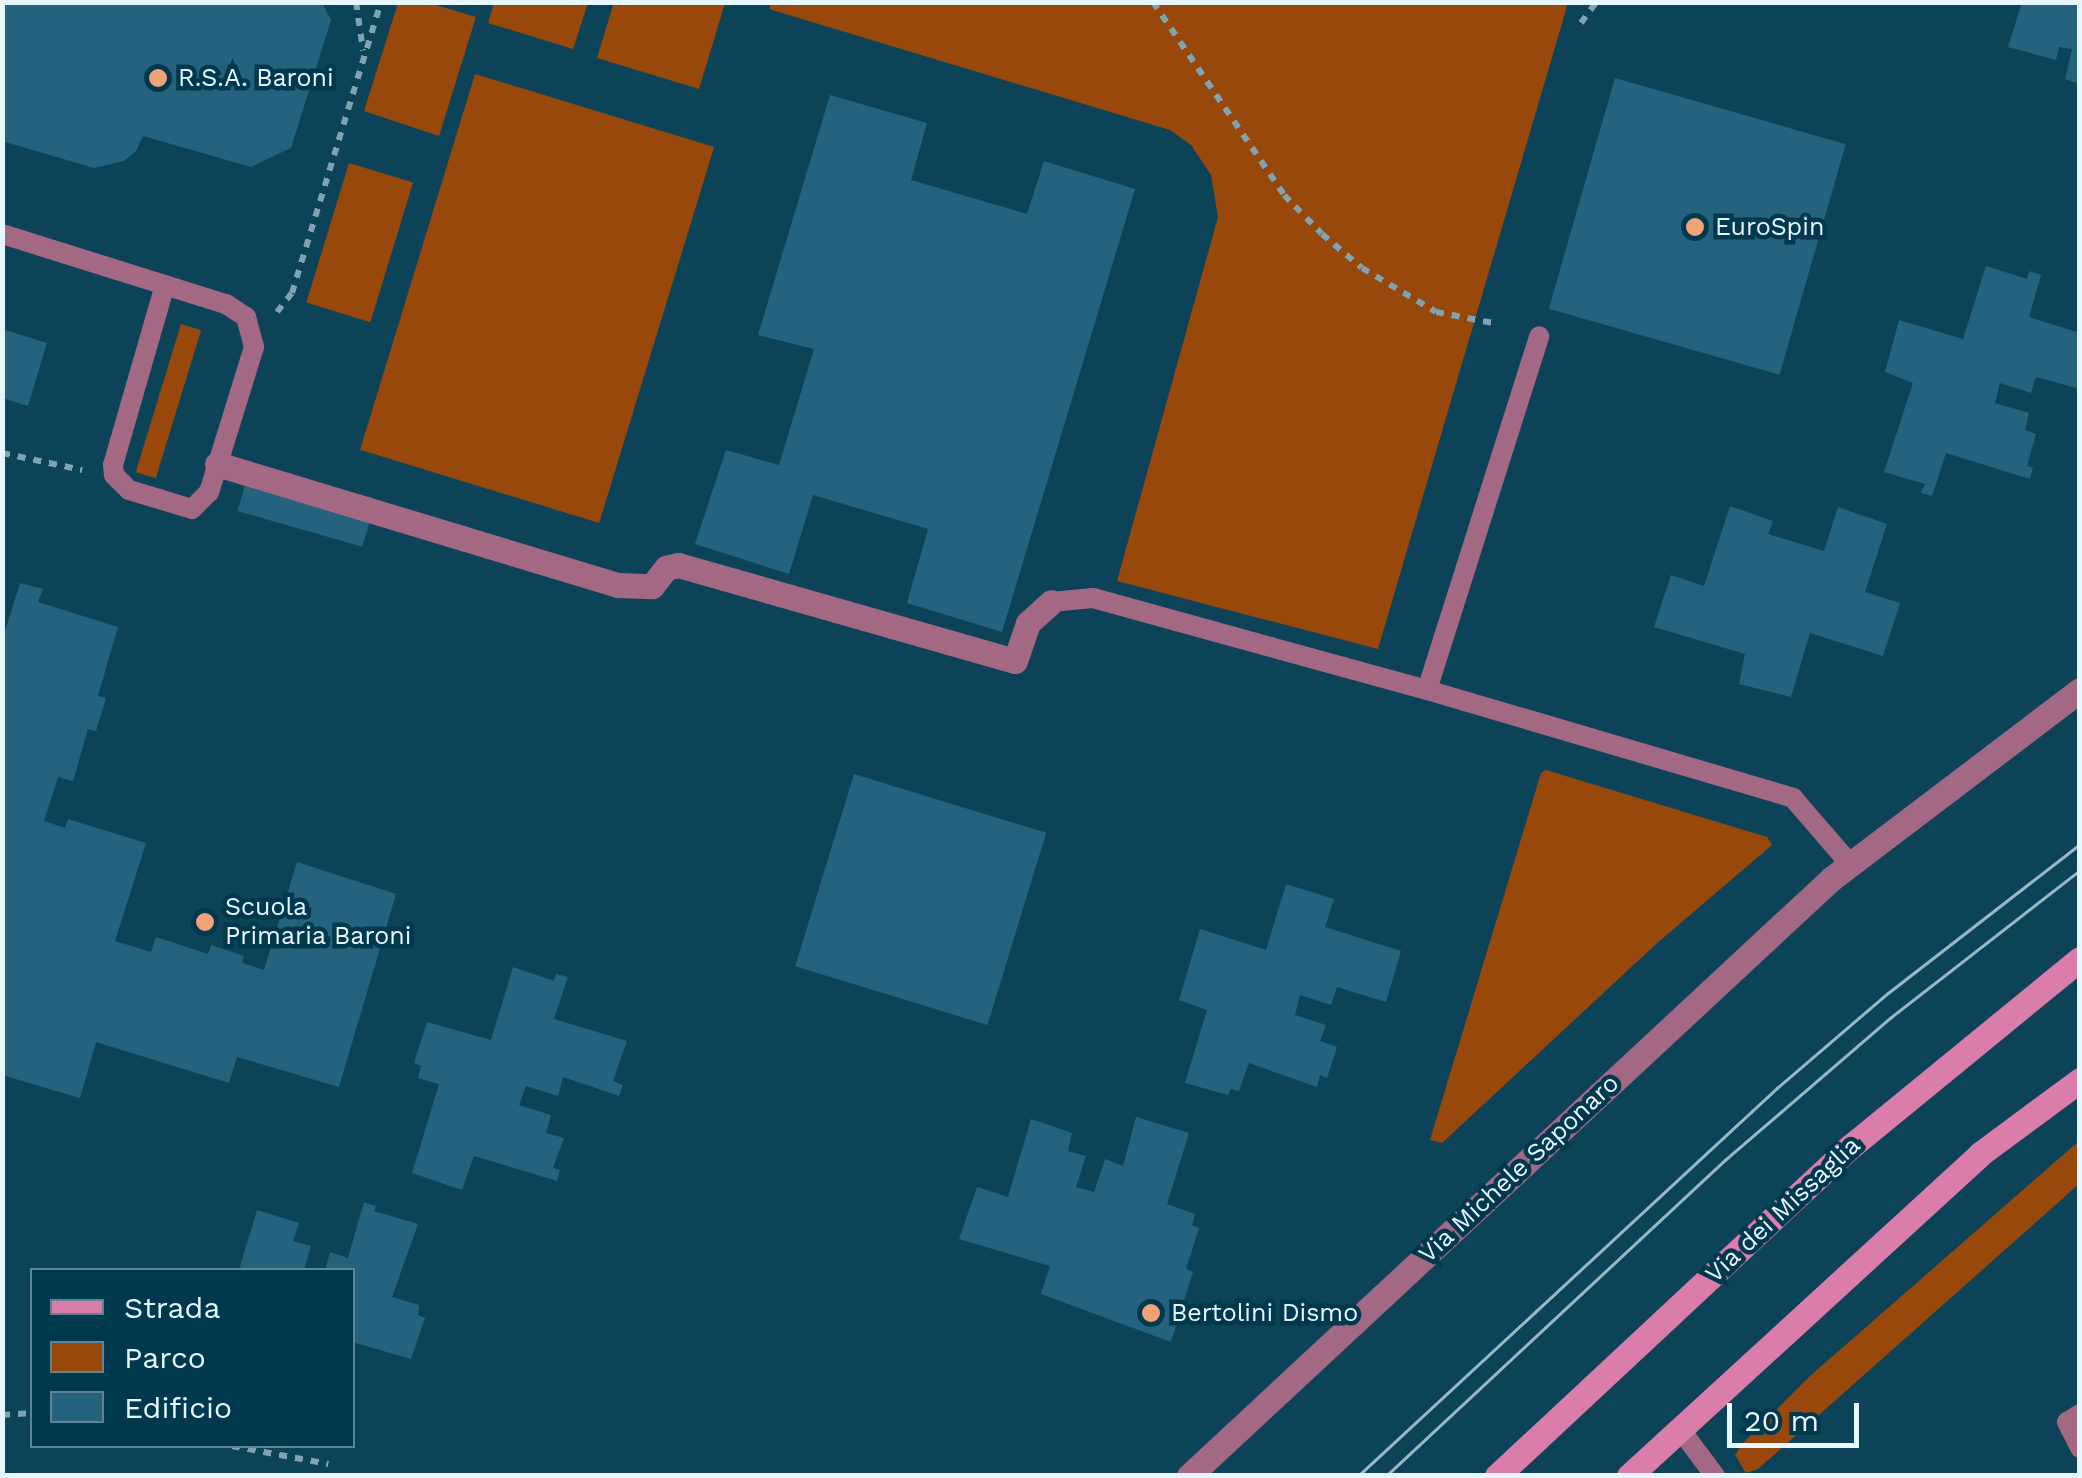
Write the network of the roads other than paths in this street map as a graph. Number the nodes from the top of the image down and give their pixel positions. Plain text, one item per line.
1 (2, 234) edge
2 (165, 285) junction
3 (1539, 336) dead end
4 (217, 464) junction
5 (1052, 602) joint
6 (1427, 690) junction
7 (2080, 690) edge
8 (1850, 864) junction
9 (2080, 958) edge
10 (2080, 1080) edge
11 (2080, 1414) edge
12 (1680, 1429) junction
13 (2080, 1448) edge
14 (1190, 1476) edge
15 (1497, 1476) edge
16 (1630, 1476) edge
17 (1715, 1476) edge

1 - 2 lane
2 - 4 lane
2 - 4 lane
3 - 6 lane
4 - 5 street
5 - 6 lane
6 - 8 lane
7 - 8 street, Via Michele Saponaro
8 - 14 street, Via Michele Saponaro
9 - 15 main road, Via dei Missaglia
10 - 12 main road
11 - 13 lane
12 - 16 main road
12 - 17 lane

